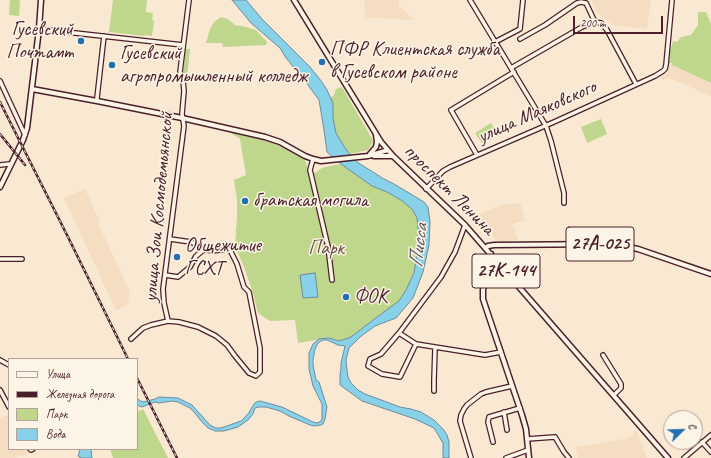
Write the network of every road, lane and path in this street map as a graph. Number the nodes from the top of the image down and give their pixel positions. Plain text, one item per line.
1 (41, 0) edge
2 (189, 0) edge
3 (294, 0) edge
4 (470, 0) edge
5 (523, 0) edge
6 (672, 0) edge
7 (595, 22) junction
8 (40, 29) junction
9 (104, 36) junction
10 (520, 39) dead end
11 (495, 42) junction
12 (183, 45) junction
13 (511, 68) junction
14 (514, 72) junction
15 (0, 81) edge
16 (636, 84) junction
17 (32, 89) junction
18 (97, 101) junction
19 (182, 118) junction
20 (546, 126) junction
21 (376, 133) junction
22 (25, 135) junction
23 (388, 150) junction
24 (477, 155) junction
25 (368, 156) junction
26 (393, 156) junction
27 (313, 159) junction
28 (10, 164) junction
29 (0, 165) edge
30 (0, 186) edge
31 (426, 189) junction
32 (564, 203) dead end
33 (465, 225) junction
34 (170, 239) junction
35 (486, 248) junction
36 (205, 249) junction
37 (491, 254) junction
38 (0, 259) edge
39 (22, 259) dead end
40 (502, 267) junction
41 (711, 274) edge
42 (165, 275) junction
43 (332, 280) dead end
44 (485, 283) junction
45 (168, 321) junction
46 (399, 333) junction
47 (131, 339) dead end
48 (416, 344) junction
49 (435, 348) junction
50 (501, 352) junction
51 (603, 355) dead end
52 (512, 386) junction
53 (0, 390) edge
54 (434, 391) dead end
55 (614, 395) junction
56 (8, 405) edge
57 (520, 408) junction
58 (504, 412) junction
59 (507, 430) dead end
60 (711, 434) edge
61 (527, 439) junction
62 (703, 441) edge
63 (493, 442) dead end
64 (703, 443) edge
65 (528, 450) junction
66 (693, 450) edge
67 (711, 452) edge
68 (471, 458) edge
69 (506, 458) edge
70 (529, 458) edge
71 (569, 458) edge
72 (668, 458) edge
73 (684, 458) edge

1 - 8 main road
2 - 12 street, улица Зои Космодемьянской
3 - 21 main road, проспект Ленина / 27К-144
4 - 11 street
5 - 11 street
6 - 16 street, улица Маяковского
7 - 10 street
7 - 13 street
7 - 16 street
8 - 9 street
8 - 17 main road
9 - 12 street
9 - 18 street
11 - 13 street
12 - 19 street, улица Зои Космодемьянской
13 - 14 street
14 - 20 street
14 - 24 street
15 - 22 street
16 - 20 street, улица Маяковского
17 - 18 main road
17 - 22 main road
18 - 19 main road
19 - 27 main road
19 - 34 street, улица Зои Космодемьянской
20 - 24 street, улица Маяковского
20 - 32 street
21 - 23 main road, проспект Ленина / 27К-144
21 - 25 main road
22 - 28 main road
23 - 25 main road
23 - 26 main road, проспект Ленина / 27К-144
24 - 31 street, улица Маяковского
25 - 26 main road
25 - 27 main road
26 - 31 main road, проспект Ленина / 27К-144
27 - 43 street
28 - 29 street
28 - 30 main road
31 - 33 main road, проспект Ленина / 27К-144
33 - 35 main road, проспект Ленина / 27К-144
33 - 46 street
34 - 36 street
34 - 42 street, улица Зои Космодемьянской
35 - 37 main road, проспект Ленина / 27К-144
35 - 41 main road, 27А-025
36 - 42 street
36 - 45 street
37 - 40 main road, проспект Ленина / 27К-144
37 - 44 main road
38 - 39 street
40 - 44 main road
40 - 55 main road, проспект Ленина / 27К-144
42 - 45 street, улица Зои Космодемьянской
44 - 50 main road
45 - 47 street
46 - 48 street
46 - 48 street
48 - 49 street
49 - 50 street
49 - 54 street
50 - 52 main road
51 - 55 street
52 - 57 main road
52 - 68 street
53 - 56 street
55 - 72 main road, проспект Ленина / 27К-144
57 - 58 street
57 - 61 main road
58 - 59 street
58 - 63 street
60 - 62 street
61 - 65 main road
61 - 71 street
64 - 67 street
65 - 69 street
65 - 70 main road
66 - 73 street

